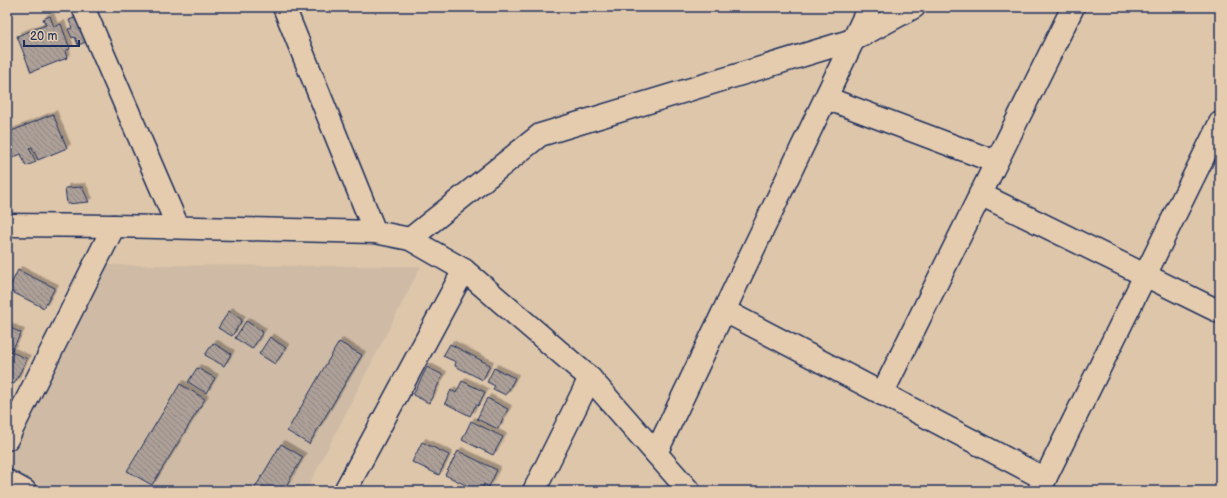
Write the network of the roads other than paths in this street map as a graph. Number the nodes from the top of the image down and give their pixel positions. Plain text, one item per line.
1 (83, 7) edge
2 (284, 7) edge
3 (869, 7) edge
4 (914, 7) edge
5 (1073, 7) edge
6 (853, 40) junction
7 (826, 98) junction
8 (1220, 123) edge
9 (996, 162) junction
10 (980, 194) junction
11 (7, 225) edge
12 (114, 226) junction
13 (178, 227) junction
14 (375, 232) junction
15 (410, 239) junction
16 (464, 270) junction
17 (1145, 275) junction
18 (725, 312) junction
19 (1220, 312) edge
20 (590, 378) junction
21 (882, 394) junction
22 (7, 439) edge
23 (656, 453) junction
24 (7, 481) edge
25 (1042, 485) edge
26 (25, 491) edge
27 (345, 491) edge
28 (534, 491) edge
29 (689, 491) edge

1 - 13 street
2 - 14 street
3 - 6 street
4 - 6 street
5 - 9 street
6 - 7 street
6 - 15 street
7 - 9 street
7 - 18 street
8 - 17 street
9 - 10 street
10 - 17 street
10 - 21 street
11 - 12 street
12 - 13 street
12 - 22 street
13 - 14 street
14 - 15 street
15 - 16 street
16 - 20 street
16 - 27 street
17 - 19 street
17 - 25 street
18 - 21 street
18 - 23 street
20 - 23 street
20 - 28 street
21 - 25 street
23 - 29 street
24 - 26 street

